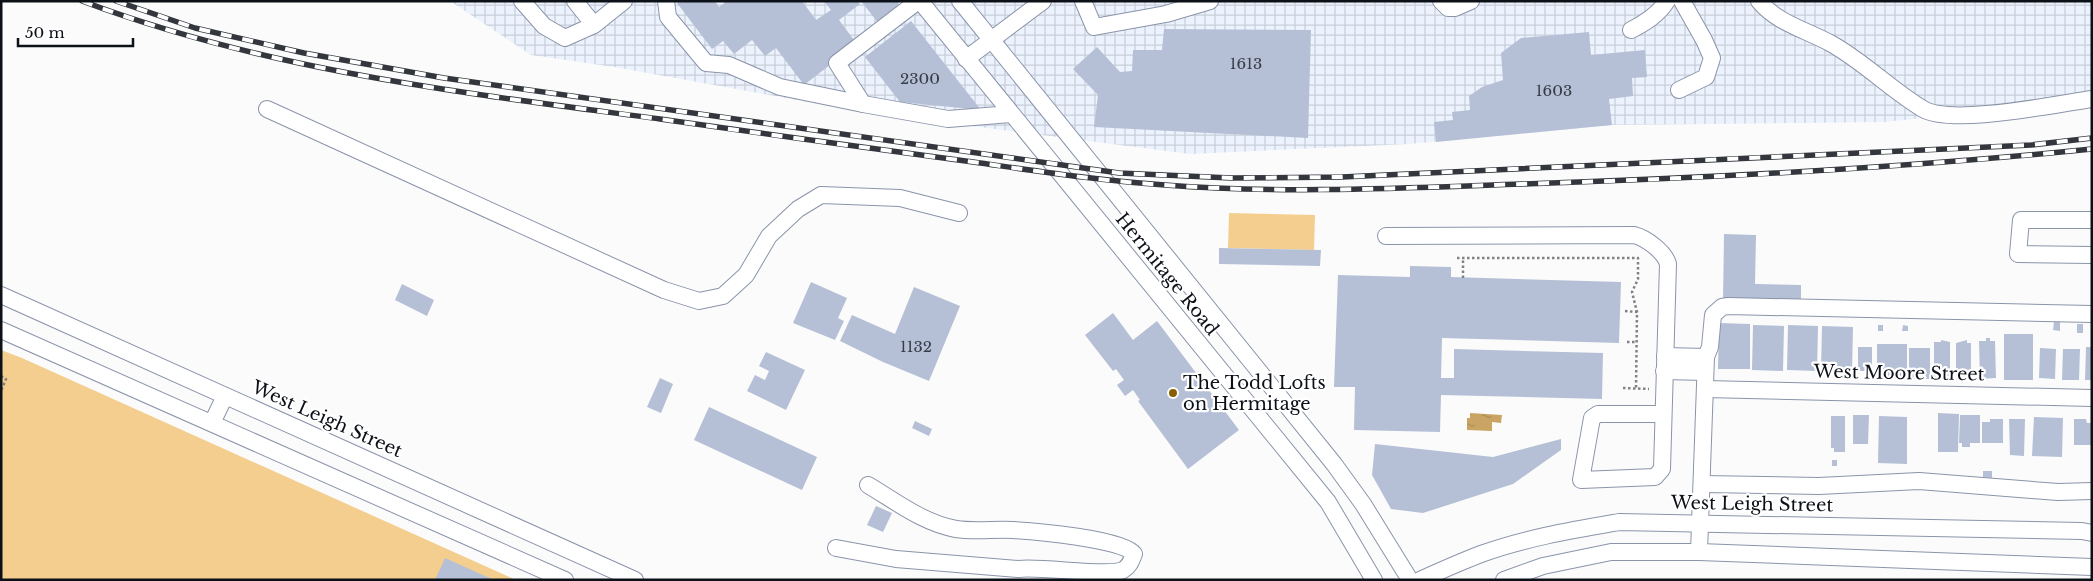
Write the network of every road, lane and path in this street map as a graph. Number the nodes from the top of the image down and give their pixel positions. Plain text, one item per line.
1 (522, 1) edge
2 (575, 1) edge
3 (624, 1) edge
4 (666, 1) edge
5 (919, 1) edge
6 (960, 1) edge
7 (1043, 1) edge
8 (1083, 1) edge
9 (1210, 1) edge
10 (1441, 1) edge
11 (1471, 1) edge
12 (1667, 1) edge
13 (1682, 1) edge
14 (1759, 1) edge
15 (594, 25) junction
16 (1631, 30) dead end
17 (990, 40) junction
18 (966, 59) junction
19 (1679, 90) dead end
20 (2092, 99) edge
21 (863, 104) junction
22 (267, 109) dead end
23 (1011, 114) junction
24 (959, 213) dead end
25 (2092, 220) edge
26 (1386, 236) dead end
27 (2092, 256) edge
28 (1457, 258) dead end
29 (1463, 258) junction
30 (1463, 278) dead end
31 (1, 295) edge
32 (1625, 311) dead end
33 (1637, 312) junction
34 (2092, 314) edge
35 (1, 330) edge
36 (1627, 342) dead end
37 (1637, 342) junction
38 (1665, 363) junction
39 (1706, 365) junction
40 (1, 376) edge
41 (1623, 388) dead end
42 (1636, 389) junction
43 (1651, 389) dead end
44 (1705, 389) junction
45 (1, 391) edge
46 (225, 396) junction
47 (2092, 398) edge
48 (1663, 414) junction
49 (212, 424) junction
50 (1702, 484) junction
51 (868, 485) dead end
52 (2092, 491) edge
53 (1700, 523) junction
54 (2092, 533) edge
55 (836, 548) dead end
56 (1699, 552) junction
57 (2092, 567) edge
58 (565, 580) edge
59 (636, 580) edge
60 (1374, 580) edge
61 (1410, 580) edge
62 (1420, 580) edge
63 (1504, 580) edge

1 - 15 street
2 - 15 street
3 - 15 street
4 - 21 street
5 - 18 street, Hermitage Road
5 - 21 street
6 - 17 street, Hermitage Road
7 - 17 street
8 - 9 street
10 - 11 street
12 - 16 street
13 - 19 street
14 - 20 street
17 - 18 street
17 - 61 street, Hermitage Road
18 - 23 street, Hermitage Road
21 - 23 street
22 - 24 street
23 - 60 street, Hermitage Road
25 - 27 street
26 - 38 street
28 - 29 path
29 - 30 path
29 - 33 path
31 - 46 street, West Leigh Street
32 - 33 path
33 - 37 path
34 - 39 street
35 - 49 street
36 - 37 path
37 - 42 path
38 - 39 street
38 - 48 street
39 - 44 street
40 - 45 path
41 - 42 path
42 - 43 path
44 - 47 street, West Moore Street
44 - 50 street
46 - 49 street
46 - 59 street, West Leigh Street
48 - 48 street
49 - 58 street
50 - 52 street
50 - 53 street
51 - 55 street
53 - 54 street, West Leigh Street
53 - 56 street
53 - 62 street, West Leigh Street
56 - 57 street
56 - 63 street

